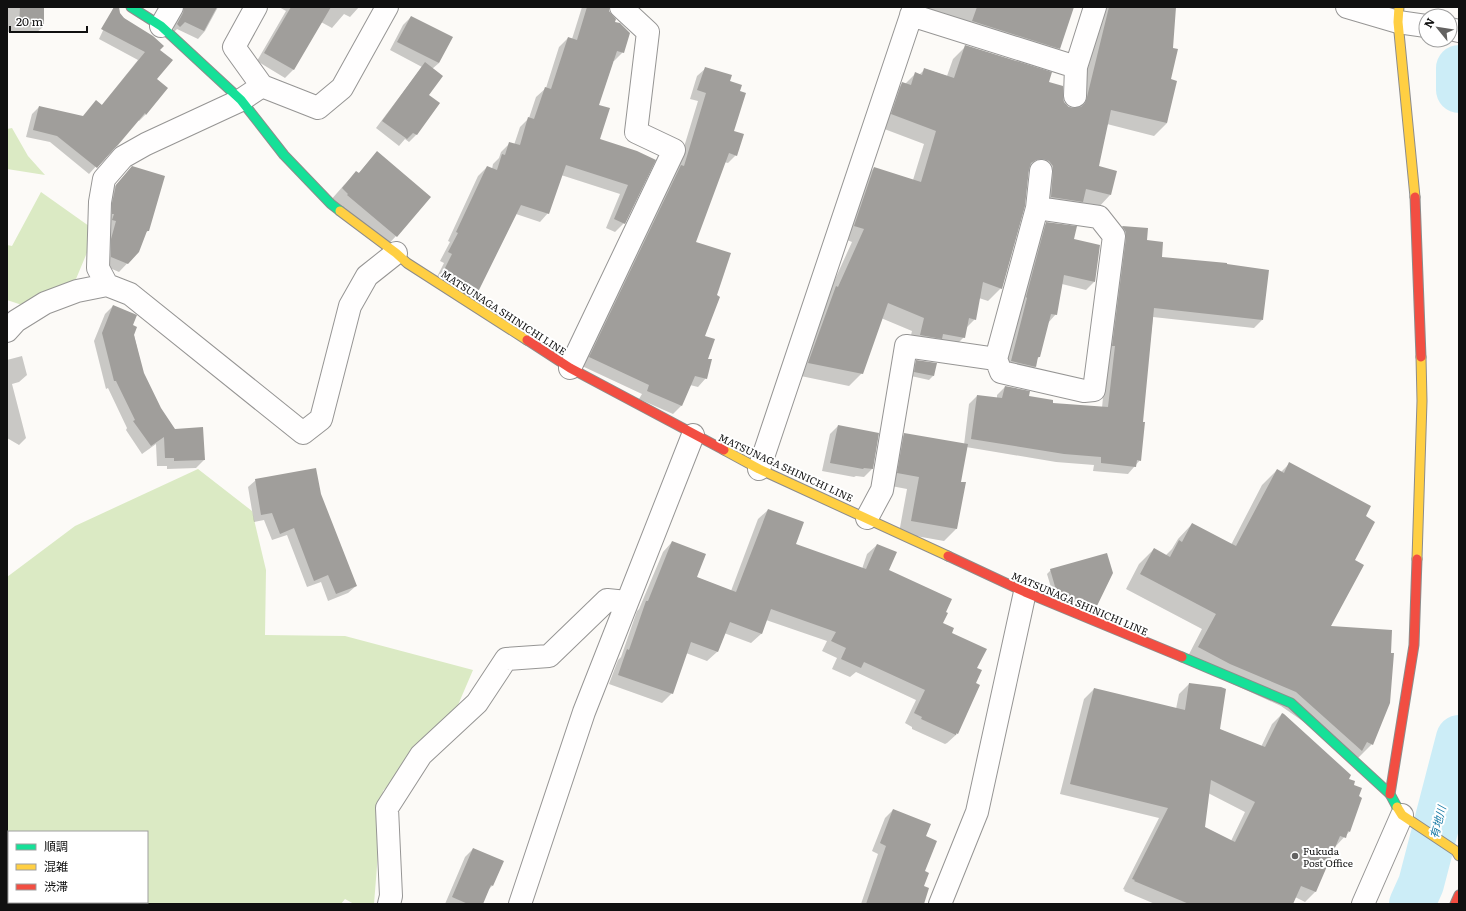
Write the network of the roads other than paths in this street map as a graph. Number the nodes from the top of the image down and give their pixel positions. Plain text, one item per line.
1 (131, 7) edge
2 (172, 7) edge
3 (256, 7) edge
4 (387, 7) edge
5 (621, 7) edge
6 (1095, 7) edge
7 (1348, 7) edge
8 (912, 11) edge
9 (1398, 14) edge
10 (1418, 23) edge
11 (161, 26) junction
12 (1076, 67) junction
13 (262, 86) junction
14 (1075, 96) dead end
15 (241, 100) junction
16 (1041, 171) dead end
17 (1037, 208) junction
18 (396, 253) junction
19 (107, 285) junction
20 (7, 330) edge
21 (996, 359) junction
22 (570, 368) junction
23 (693, 434) junction
24 (759, 469) junction
25 (867, 518) junction
26 (1025, 592) junction
27 (628, 602) junction
28 (1390, 794) junction
29 (1402, 815) junction
30 (1458, 853) edge
31 (1459, 895) edge
32 (389, 904) edge
33 (520, 904) edge
34 (940, 904) edge
35 (1363, 904) edge
36 (1455, 904) edge

1 - 11 main road, MATSUNAGA SHINICHI LINE
2 - 11 street
3 - 13 street
4 - 13 street
5 - 22 street
6 - 12 street
7 - 9 street
8 - 12 street
8 - 24 street
9 - 10 street
9 - 28 main road
11 - 15 main road, MATSUNAGA SHINICHI LINE
12 - 14 street
13 - 15 street
15 - 18 main road, MATSUNAGA SHINICHI LINE
15 - 19 street
16 - 17 street
17 - 21 street
17 - 21 street
18 - 19 street
18 - 22 main road, MATSUNAGA SHINICHI LINE
19 - 20 street
21 - 25 street
22 - 23 main road, MATSUNAGA SHINICHI LINE
23 - 24 main road, MATSUNAGA SHINICHI LINE
23 - 27 street
24 - 25 main road, MATSUNAGA SHINICHI LINE
25 - 26 main road, MATSUNAGA SHINICHI LINE
26 - 28 main road, MATSUNAGA SHINICHI LINE
26 - 34 street
27 - 32 street
27 - 33 street
28 - 29 main road, MATSUNAGA SHINICHI LINE
29 - 30 main road, MATSUNAGA SHINICHI LINE
29 - 35 street
31 - 36 main road

